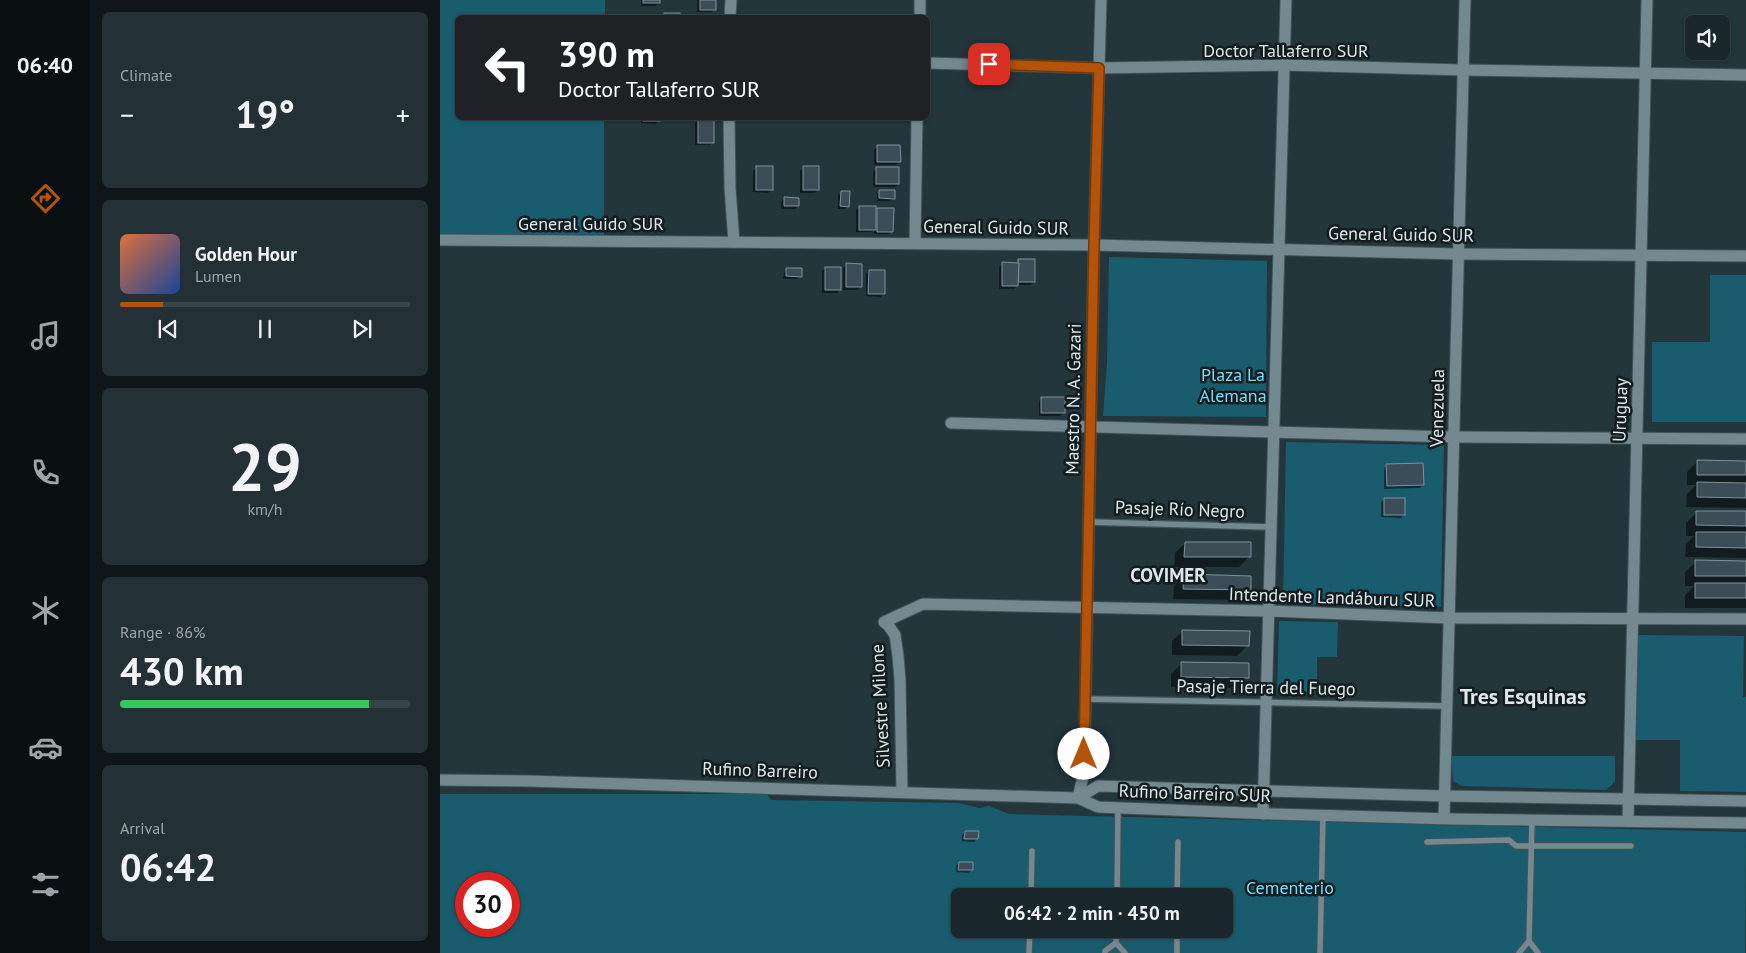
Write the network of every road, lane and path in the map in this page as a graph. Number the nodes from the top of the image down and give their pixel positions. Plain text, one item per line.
1 (730, 0) edge
2 (920, 0) edge
3 (1101, 0) edge
4 (1286, 0) edge
5 (1465, 0) edge
6 (1647, 0) edge
7 (730, 15) edge
8 (920, 15) edge
9 (930, 63) edge
10 (1284, 65) junction
11 (1099, 68) junction
12 (1463, 70) junction
13 (1645, 74) junction
14 (1746, 75) edge
15 (729, 120) edge
16 (917, 120) edge
17 (440, 240) edge
18 (734, 242) junction
19 (916, 244) junction
20 (1094, 245) junction
21 (1279, 248) junction
22 (1458, 254) junction
23 (1641, 255) junction
24 (1746, 256) edge
25 (951, 423) dead end
26 (1090, 428) junction
27 (1274, 433) junction
28 (1454, 437) junction
29 (1636, 437) junction
30 (1746, 439) edge
31 (1088, 522) junction
32 (1271, 527) junction
33 (1087, 607) junction
34 (1268, 611) junction
35 (1449, 618) junction
36 (1632, 618) junction
37 (1746, 620) edge
38 (884, 622) joint
39 (1085, 699) junction
40 (1266, 702) junction
41 (1446, 706) junction
42 (440, 780) edge
43 (1264, 790) junction
44 (902, 792) junction
45 (1444, 796) junction
46 (1078, 798) junction
47 (1630, 799) junction
48 (1746, 801) edge
49 (1118, 808) junction
50 (1263, 814) junction
51 (1323, 816) junction
52 (1444, 818) junction
53 (1532, 820) junction
54 (1628, 821) junction
55 (1746, 823) edge
56 (1178, 842) dead end
57 (1427, 842) dead end
58 (1531, 846) junction
59 (1631, 846) dead end
60 (1032, 851) dead end
61 (1031, 888) edge
62 (1117, 888) edge
63 (1177, 888) edge
64 (1030, 938) edge
65 (1116, 938) edge
66 (1177, 938) edge
67 (1530, 941) junction
68 (1116, 943) junction
69 (1029, 953) edge
70 (1105, 953) edge
71 (1125, 953) edge
72 (1177, 953) edge
73 (1320, 953) edge
74 (1519, 953) edge
75 (1538, 953) edge

1 - 7 street
2 - 8 street
3 - 11 street, Maestro N. A. Gazari
4 - 10 street
5 - 12 street, Venezuela
6 - 13 street, Uruguay
9 - 11 street, Doctor Tallaferro SUR
10 - 11 street, Doctor Tallaferro SUR
10 - 12 street, Doctor Tallaferro SUR
10 - 21 street
11 - 20 street, Maestro N. A. Gazari
12 - 13 street, Doctor Tallaferro SUR
12 - 22 street, Venezuela
13 - 14 street, Doctor Tallaferro SUR
13 - 23 street, Uruguay
15 - 18 street
16 - 19 street
17 - 18 street, General Guido SUR
18 - 19 street, General Guido SUR
19 - 20 street, General Guido SUR
20 - 21 street, General Guido SUR
20 - 26 street, Maestro N. A. Gazari
21 - 22 street, General Guido SUR
21 - 27 street
22 - 23 street, General Guido SUR
22 - 28 street, Venezuela
23 - 24 street, General Guido SUR
23 - 29 street, Uruguay
25 - 26 street
26 - 27 street
26 - 31 street, Maestro N. A. Gazari
27 - 28 street
27 - 32 street
28 - 29 street
28 - 35 street, Venezuela
29 - 30 street
29 - 36 street, Uruguay
31 - 32 lane, Pasaje Río Negro
31 - 33 street, Maestro N. A. Gazari
32 - 34 street
33 - 34 street, Intendente Landáburu SUR
33 - 38 street, Intendente Landáburu SUR
33 - 39 street, Maestro N. A. Gazari
34 - 35 street, Intendente Landáburu SUR
34 - 40 street
35 - 36 street, Intendente Landáburu SUR
35 - 41 street, Venezuela
36 - 37 street, Intendente Landáburu SUR
36 - 47 street, Uruguay
38 - 44 street, Silvestre Milone
39 - 40 lane, Pasaje Tierra del Fuego
39 - 46 street, Maestro N. A. Gazari
40 - 41 lane, Pasaje Tierra del Fuego
40 - 43 street
41 - 45 street, Venezuela
42 - 44 street, Rufino Barreiro
43 - 45 street, Rufino Barreiro SUR
43 - 46 street, Rufino Barreiro SUR
43 - 50 street
44 - 46 street, Rufino Barreiro
45 - 47 street, Rufino Barreiro SUR
45 - 52 street, Venezuela
46 - 49 street, Rufino Barreiro SUR
47 - 48 street
47 - 54 street, Uruguay
49 - 50 street, Rufino Barreiro SUR
49 - 62 lane
50 - 51 street, Rufino Barreiro SUR
51 - 52 street, Rufino Barreiro SUR
51 - 73 lane
52 - 53 street, Rufino Barreiro SUR
53 - 54 street, Rufino Barreiro SUR
53 - 58 lane
54 - 55 street
56 - 63 lane
57 - 58 lane
58 - 59 lane
58 - 67 lane
60 - 61 lane
64 - 69 lane
65 - 68 lane
66 - 72 lane
67 - 74 lane
67 - 75 lane
68 - 70 lane
68 - 71 lane

